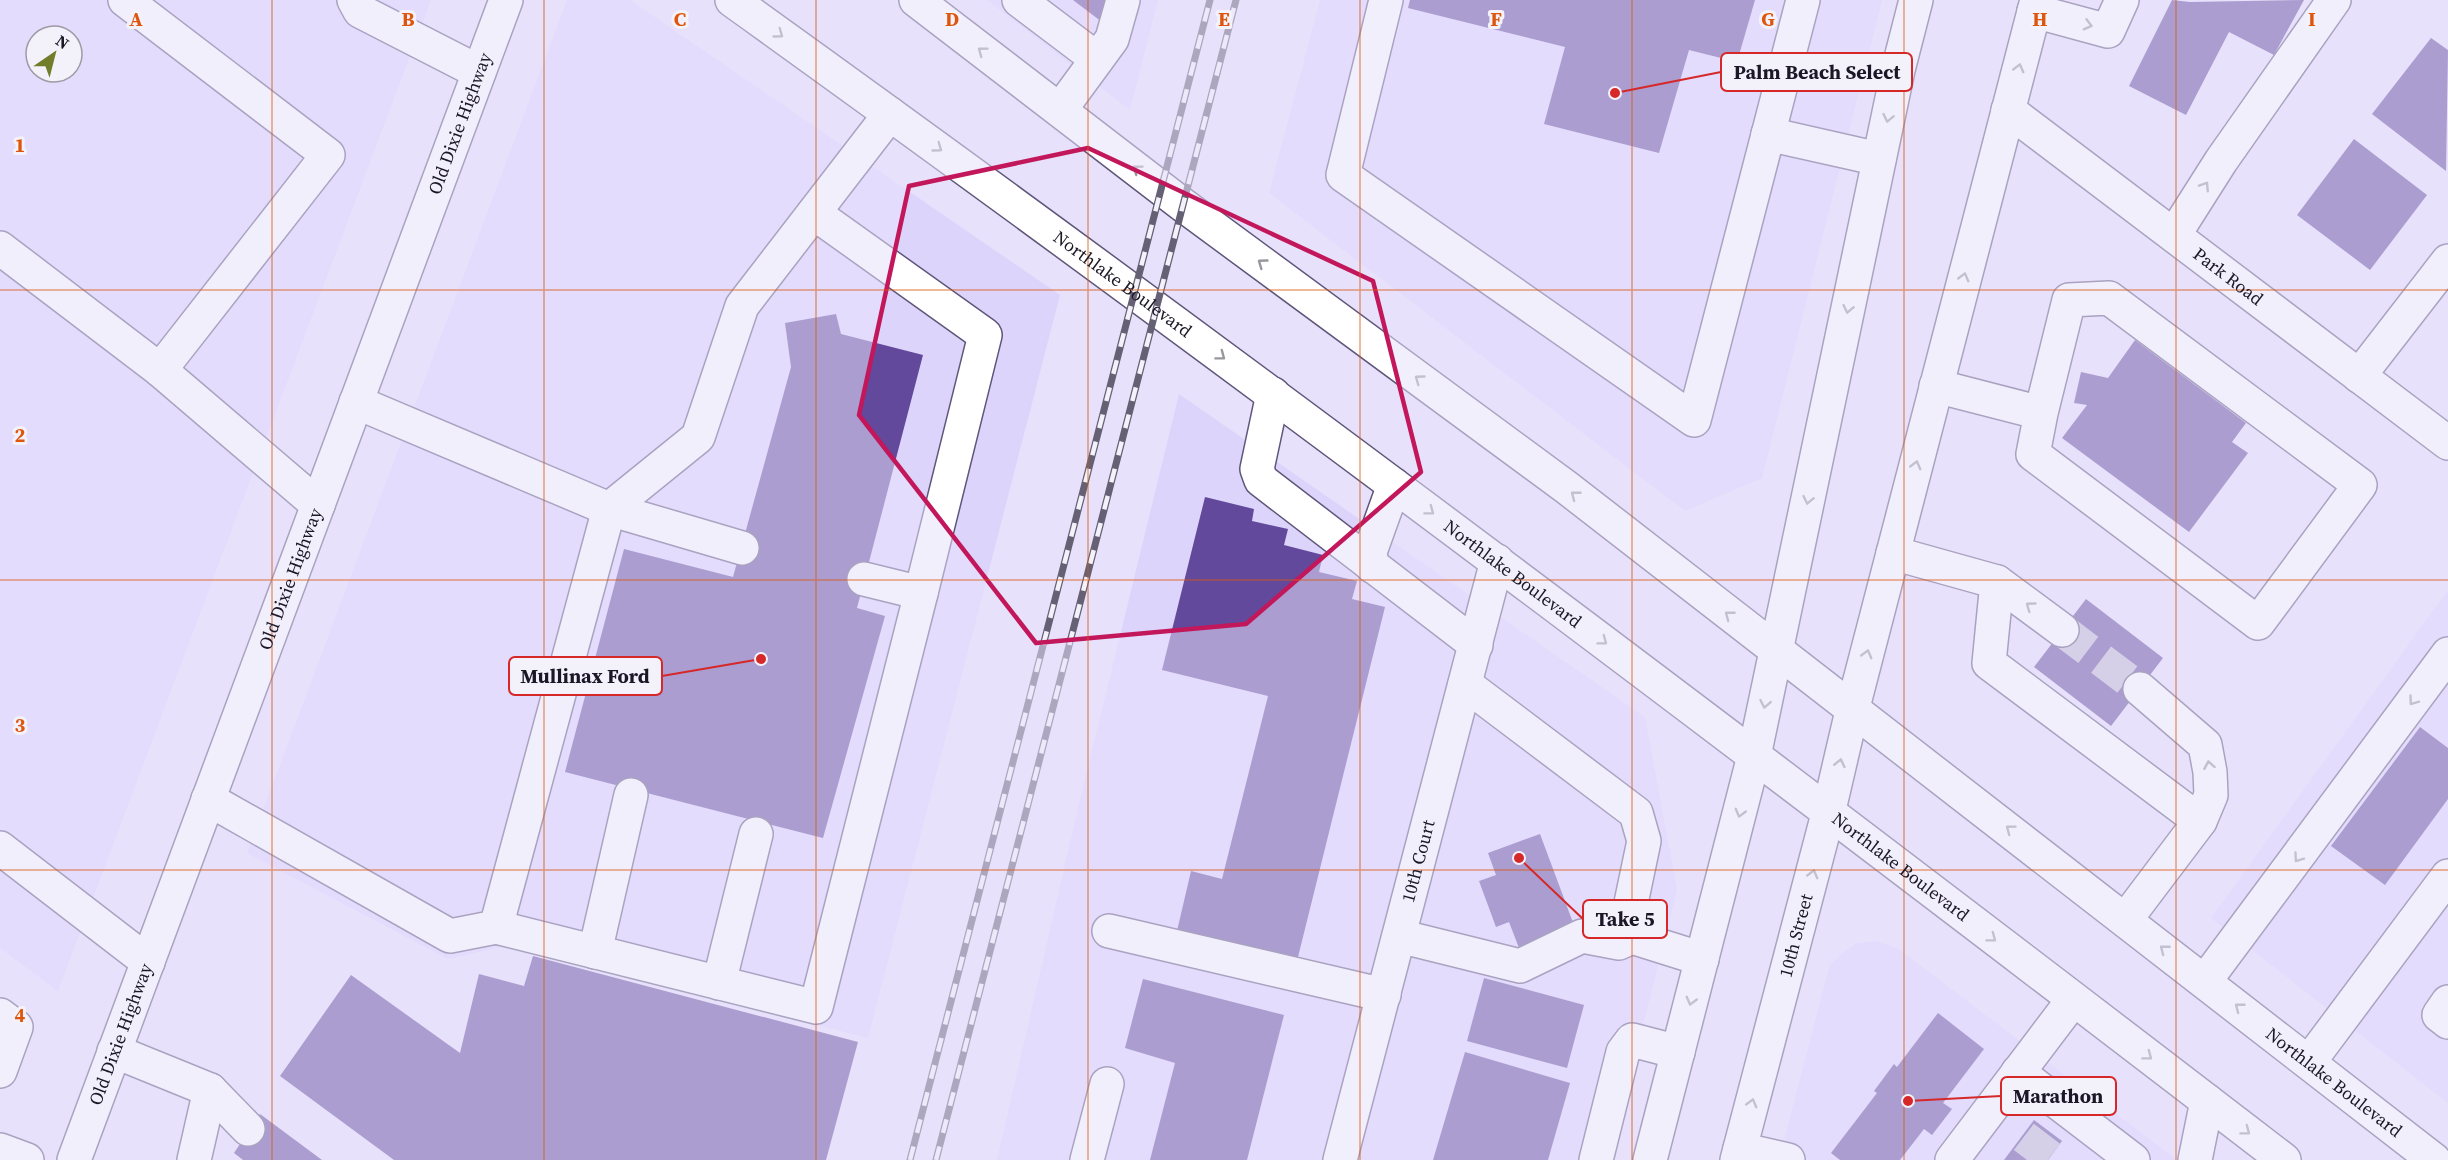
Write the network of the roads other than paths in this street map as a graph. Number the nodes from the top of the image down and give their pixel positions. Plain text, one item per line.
1 (125, 0) edge
2 (354, 0) edge
3 (506, 0) edge
4 (732, 0) edge
5 (916, 0) edge
6 (1019, 0) edge
7 (1123, 0) edge
8 (1386, 0) edge
9 (1803, 0) edge
10 (1916, 0) edge
11 (2122, 0) edge
12 (2334, 0) edge
13 (2035, 5) edge
14 (1097, 59) junction
15 (479, 72) junction
16 (1060, 110) junction
17 (2008, 110) junction
18 (890, 114) junction
19 (1768, 134) junction
20 (1879, 159) junction
21 (814, 213) junction
22 (2174, 236) junction
23 (0, 248) edge
24 (2448, 261) edge
25 (160, 370) junction
26 (2359, 376) junction
27 (1936, 386) junction
28 (1272, 394) junction
29 (356, 402) junction
30 (2041, 413) junction
31 (2448, 443) edge
32 (1394, 485) junction
33 (318, 505) junction
34 (609, 509) junction
35 (742, 548) dead end
36 (1893, 553) junction
37 (1497, 561) junction
38 (1372, 566) junction
39 (864, 579) dead end
40 (1997, 582) junction
41 (921, 593) junction
42 (2062, 630) tunnel mouth
43 (1476, 645) junction
44 (1775, 651) junction
45 (2448, 654) edge
46 (1465, 684) junction
47 (2140, 689) tunnel mouth
48 (1852, 711) junction
49 (1754, 756) junction
50 (631, 795) dead end
51 (208, 799) junction
52 (1828, 814) junction
53 (2200, 821) junction
54 (756, 834) dead end
55 (0, 848) edge
56 (2448, 876) edge
57 (2126, 919) junction
58 (496, 927) junction
59 (1109, 931) dead end
60 (1399, 936) junction
61 (1632, 937) junction
62 (595, 952) junction
63 (1702, 959) junction
64 (148, 962) junction
65 (2205, 981) junction
66 (719, 983) junction
67 (1383, 995) junction
68 (2073, 1000) junction
69 (2448, 1002) edge
70 (0, 1015) edge
71 (2448, 1022) edge
72 (114, 1051) junction
73 (1678, 1052) junction
74 (2309, 1062) junction
75 (0, 1071) edge
76 (2018, 1072) junction
77 (1107, 1084) dead end
78 (210, 1090) junction
79 (2207, 1101) junction
80 (248, 1129) dead end
81 (0, 1150) edge
82 (1738, 1154) edge
83 (1651, 1158) edge
84 (27, 1160) edge
85 (74, 1160) edge
86 (194, 1160) edge
87 (1087, 1160) edge
88 (1340, 1160) edge
89 (1596, 1160) edge
90 (1788, 1160) edge
91 (1952, 1160) edge
92 (2133, 1160) edge
93 (2195, 1160) edge
94 (2284, 1160) edge
95 (2434, 1160) edge

1 - 25 main road
2 - 15 main road
3 - 15 main road, Old Dixie Highway
4 -> 18 main road, Northlake Boulevard
16 -> 5 main road, Northlake Boulevard
6 - 14 main road
7 - 14 main road
8 - 19 main road
9 - 19 main road
10 -> 20 main road
13 -> 11 main road
22 -> 12 main road
17 -> 13 main road, 10th Street
14 - 16 main road
15 - 29 main road, Old Dixie Highway
44 -> 16 main road, Northlake Boulevard
17 - 22 main road, Park Road
27 -> 17 main road, 10th Street
18 - 21 main road
18 -> 28 main road, Northlake Boulevard
19 - 20 main road
20 -> 44 main road
21 - 34 main road
21 - 41 main road
22 - 26 main road, Park Road
23 - 25 main road
24 - 26 main road
25 - 33 main road
26 - 31 main road, Park Road
27 - 30 main road
36 -> 27 main road, 10th Street
28 - 32 main road, Northlake Boulevard
28 - 38 main road
29 - 33 main road, Old Dixie Highway
29 - 34 main road
30 - 30 main road
32 -> 37 main road, Northlake Boulevard
32 - 38 main road
33 - 51 main road, Old Dixie Highway
34 - 35 main road
34 - 58 main road
36 - 40 main road
48 -> 36 main road, 10th Street
37 - 43 main road, 10th Court
37 -> 49 main road, Northlake Boulevard
38 - 43 main road
39 - 41 main road
42 -> 40 main road
40 - 53 main road
41 - 66 main road
43 - 46 main road, 10th Court
44 - 48 main road, Northlake Boulevard
44 -> 49 main road
45 -> 65 main road
46 - 60 main road, 10th Court
46 - 61 main road
53 -> 47 main road
52 -> 48 main road, 10th Street
57 -> 48 main road, Northlake Boulevard
49 - 52 main road, Northlake Boulevard
49 -> 63 main road
50 - 62 main road
51 - 58 main road
51 - 64 main road, Old Dixie Highway
52 -> 68 main road, Northlake Boulevard
82 -> 52 main road, 10th Street
53 - 57 main road
54 - 66 main road
55 - 64 main road
56 - 74 main road
65 -> 57 main road, Northlake Boulevard
58 - 62 main road
59 - 67 main road
60 - 61 main road
60 - 67 main road, 10th Court
61 - 63 main road
62 - 66 main road
63 -> 73 main road
64 - 72 main road, Old Dixie Highway
74 -> 65 main road, Northlake Boulevard
67 - 88 main road, 10th Court
68 - 76 main road
68 -> 79 main road, Northlake Boulevard
69 - 71 main road
70 - 75 main road
72 - 78 main road
72 - 85 main road, Old Dixie Highway
73 - 83 main road
73 - 89 main road
74 - 95 main road, Northlake Boulevard
76 - 91 main road
76 - 92 main road
77 - 87 main road
78 - 80 main road
78 - 86 main road
79 - 93 main road
79 -> 94 main road, Northlake Boulevard
81 - 84 main road
82 - 90 main road

